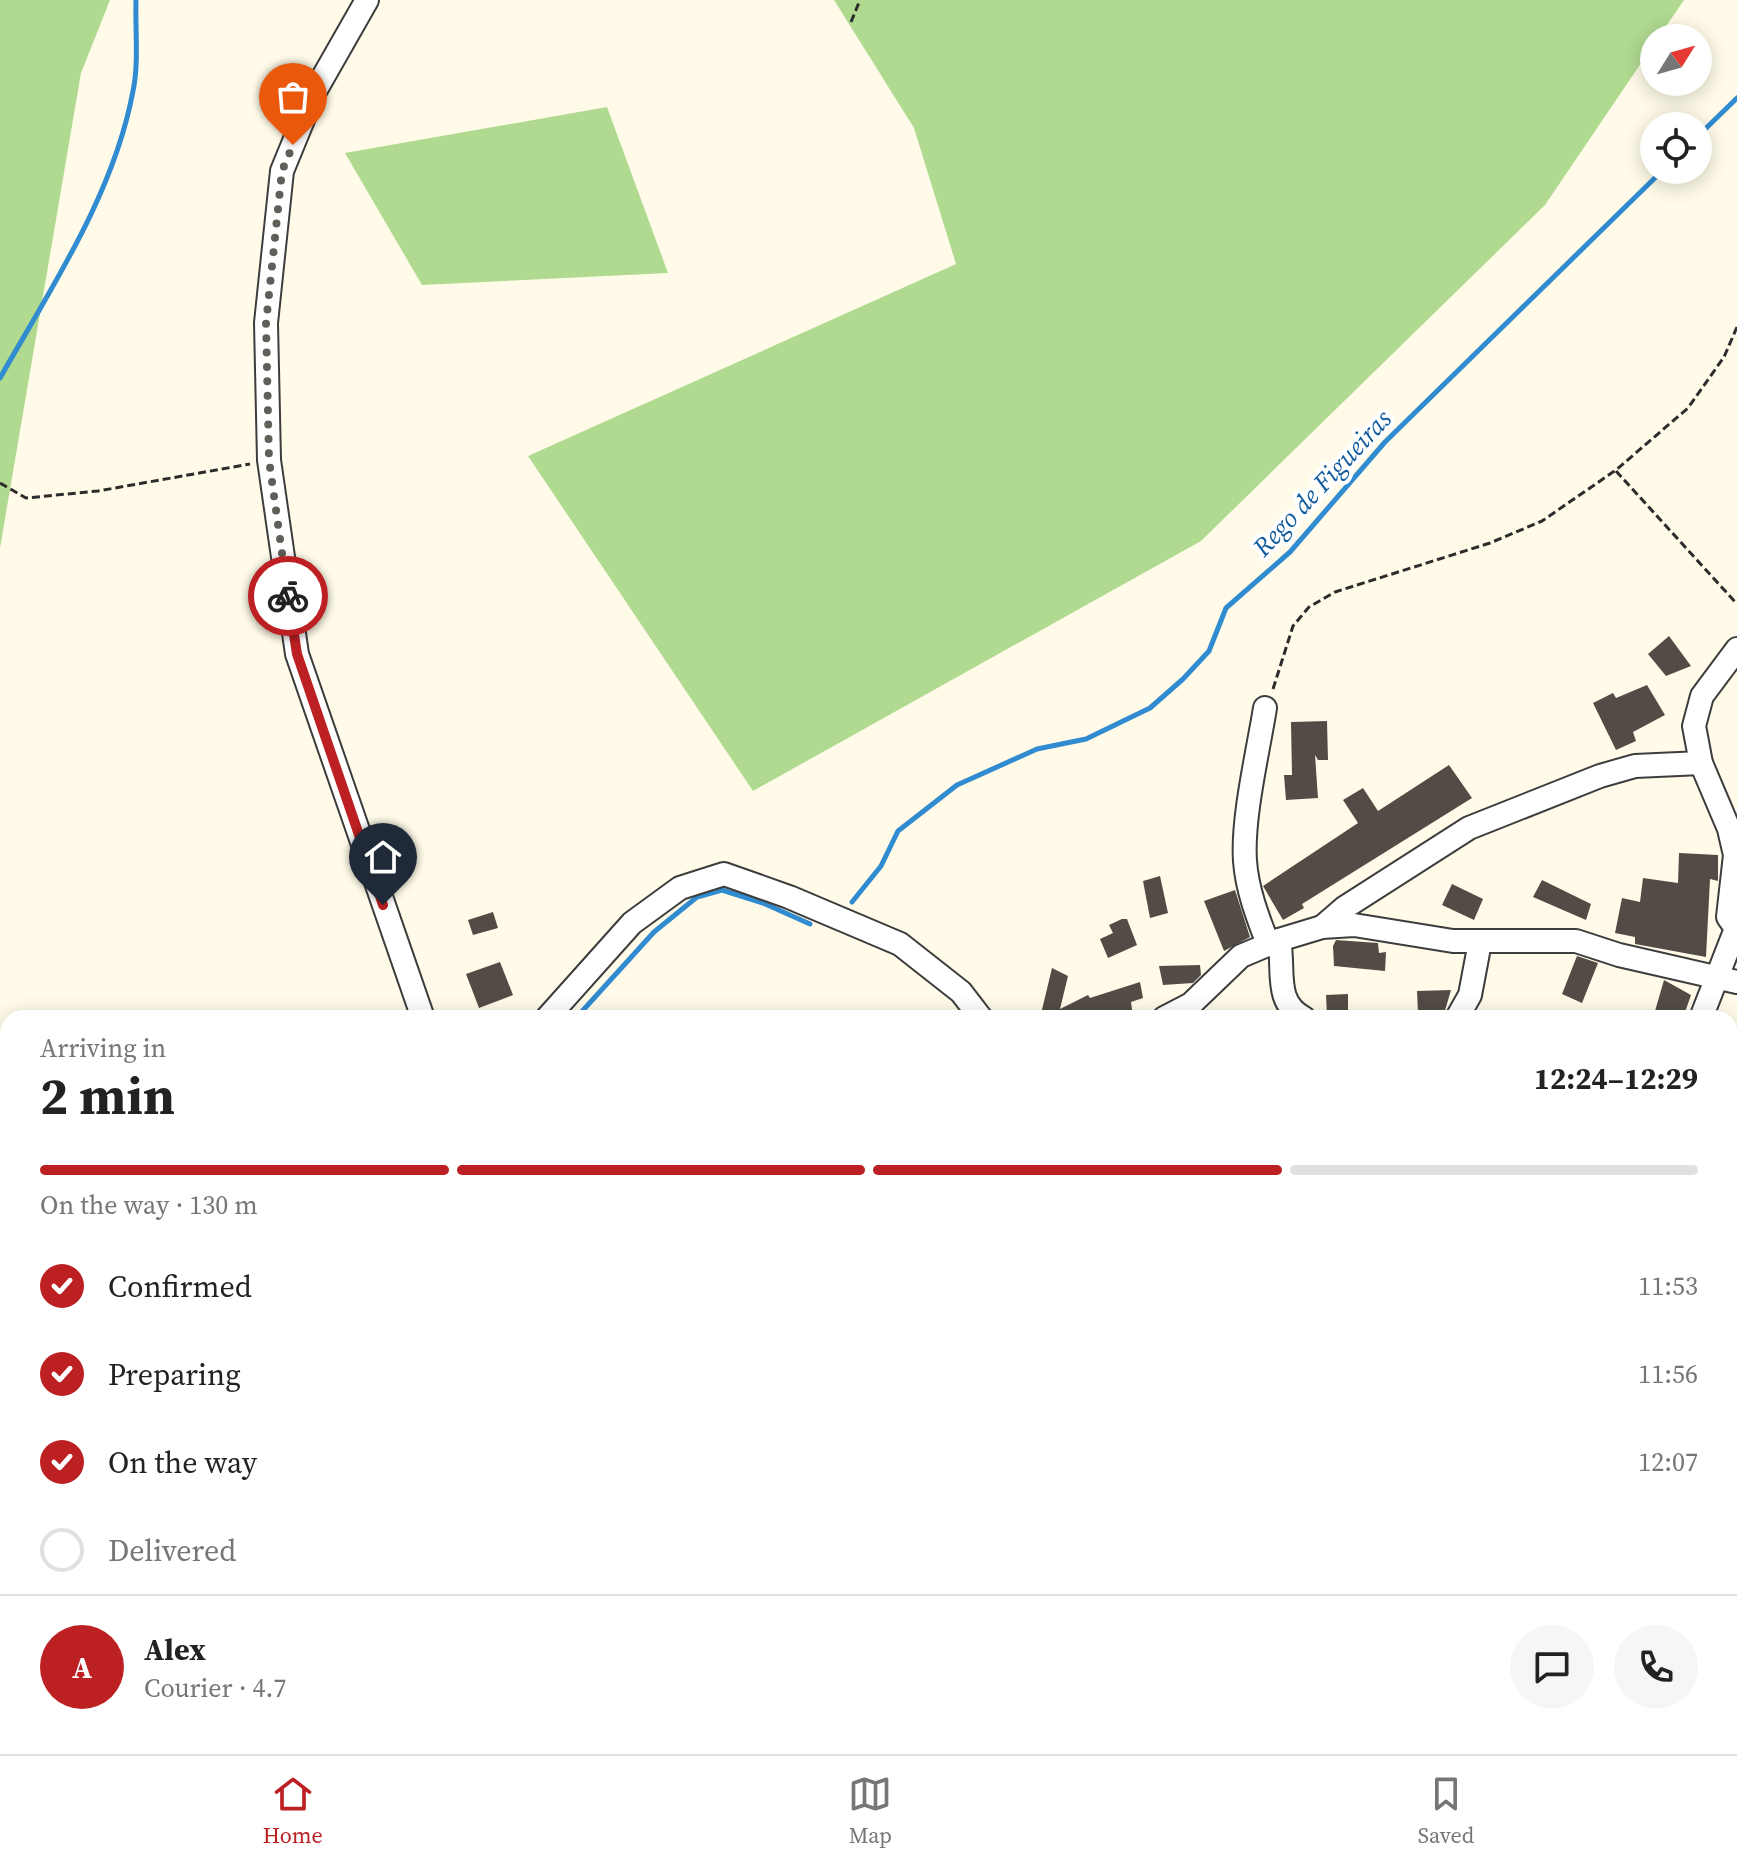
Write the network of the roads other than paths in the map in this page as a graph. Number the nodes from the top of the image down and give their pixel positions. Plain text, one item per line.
1 (367, 0) edge
2 (1737, 649) edge
3 (1265, 708) road end
4 (1701, 763) junction
5 (1733, 831) edge
6 (1322, 927) junction
7 (1736, 927) edge
8 (1274, 942) junction
9 (1480, 942) junction
10 (1726, 981) edge
11 (420, 1010) edge
12 (554, 1010) edge
13 (975, 1010) edge
14 (1179, 1010) edge
15 (1290, 1010) edge
16 (1462, 1010) edge
17 (1706, 1010) edge

1 - 11 street
2 - 4 street
3 - 8 street
4 - 5 street
4 - 6 street
5 - 7 street
6 - 8 street
6 - 9 street
7 - 10 street
8 - 14 street
8 - 15 street
9 - 10 street
9 - 16 street
10 - 17 street
12 - 13 street

